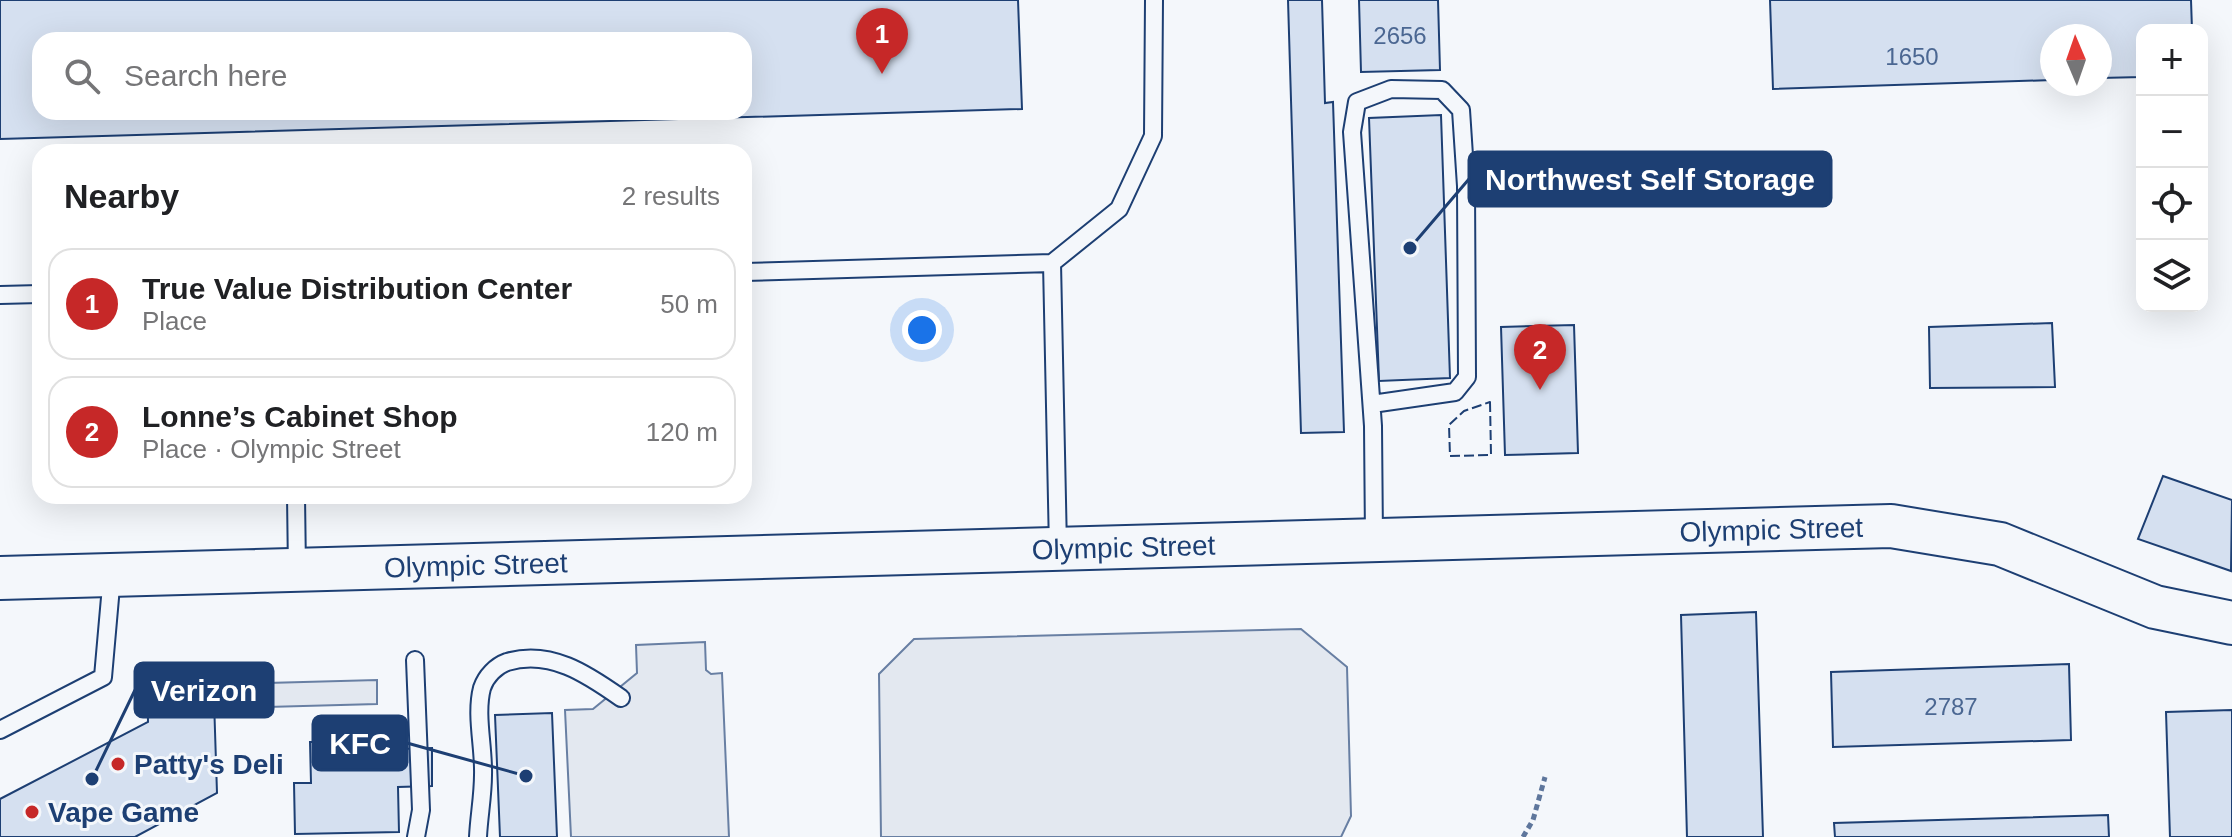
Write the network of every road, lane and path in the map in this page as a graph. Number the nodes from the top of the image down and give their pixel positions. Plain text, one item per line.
1 (1154, 0) edge
2 (1052, 263) junction
3 (752, 272) edge
4 (32, 294) edge
5 (0, 295) edge
6 (1372, 404) junction
7 (296, 504) edge
8 (1374, 539) junction
9 (1058, 548) junction
10 (297, 570) junction
11 (112, 575) junction
12 (0, 578) edge
13 (2232, 623) edge
14 (621, 698) dead end
15 (0, 730) edge
16 (1545, 777) dead end
17 (410, 837) edge
18 (416, 837) edge
19 (478, 837) edge
20 (1523, 837) edge

1 - 2 lane
2 - 3 lane
2 - 9 lane
4 - 5 lane
6 - 6 lane
6 - 8 lane
7 - 10 lane
8 - 9 main road, Olympic Street
8 - 13 main road, Olympic Street
9 - 10 main road, Olympic Street
10 - 11 main road, Olympic Street
11 - 12 main road, Olympic Street
11 - 15 lane
14 - 19 lane
16 - 20 path
17 - 18 lane

